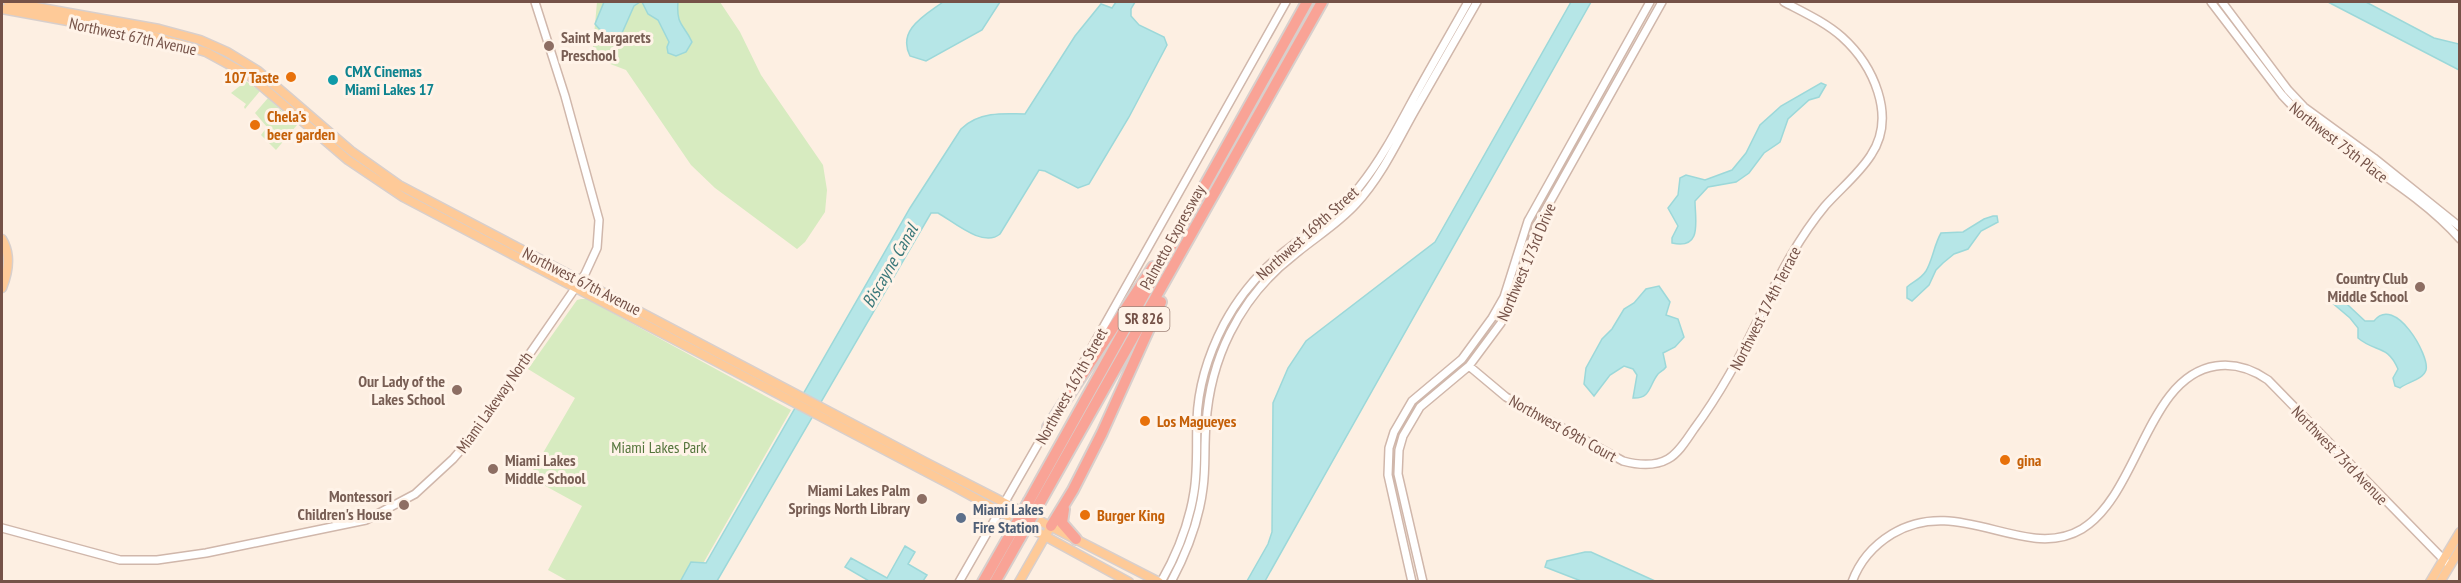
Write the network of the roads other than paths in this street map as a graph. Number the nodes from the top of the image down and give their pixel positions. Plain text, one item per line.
1 (8, 2) edge
2 (535, 2) edge
3 (1286, 2) edge
4 (1307, 2) edge
5 (1322, 2) edge
6 (1468, 2) edge
7 (1477, 2) edge
8 (1650, 2) edge
9 (1662, 2) edge
10 (1784, 2) edge
11 (2211, 2) edge
12 (2222, 2) edge
13 (2, 9) edge
14 (1249, 131) junction
15 (2460, 227) edge
16 (1177, 236) junction
17 (2, 239) edge
18 (2460, 239) edge
19 (577, 284) junction
20 (2, 288) edge
21 (1498, 307) junction
22 (1507, 312) junction
23 (1224, 325) junction
24 (1230, 332) junction
25 (1469, 366) junction
26 (1201, 393) junction
27 (1210, 394) junction
28 (820, 412) junction
29 (846, 420) junction
30 (829, 422) junction
31 (1048, 427) junction
32 (854, 436) junction
33 (1666, 460) joint
34 (1006, 502) junction
35 (1066, 502) junction
36 (1034, 504) junction
37 (999, 513) junction
38 (1051, 526) junction
39 (2, 528) edge
40 (2460, 532) edge
41 (1016, 535) junction
42 (1044, 537) junction
43 (1076, 539) junction
44 (2460, 549) edge
45 (2443, 558) junction
46 (2449, 566) junction
47 (960, 582) edge
48 (983, 582) edge
49 (995, 582) edge
50 (1019, 582) edge
51 (1129, 582) edge
52 (1160, 582) edge
53 (1171, 582) edge
54 (1412, 582) edge
55 (1422, 582) edge
56 (1852, 582) edge
57 (2430, 582) edge
58 (2440, 582) edge

1 - 19 main road, Northwest 67th Avenue
2 - 19 street, Miami Lakeway North
3 - 31 street, Northwest 167th Street
4 - 16 highway, Palmetto Expressway / SR 826
5 - 14 highway, Palmetto Expressway / SR 826
6 - 23 street, Northwest 169th Street
7 - 24 street, Northwest 169th Street
8 - 21 street, Northwest 173rd Drive
9 - 22 street, Northwest 173rd Drive
10 - 33 street, Northwest 174th Terrace
11 - 18 street, Northwest 75th Place
12 - 15 street, Northwest 75th Place
13 - 19 main road, Northwest 67th Avenue
14 - 35 highway
14 - 36 highway, Palmetto Expressway / SR 826
16 - 31 highway
16 - 36 highway, Palmetto Expressway / SR 826
17 - 20 main road
19 - 28 main road, Northwest 67th Avenue
19 - 39 street, Miami Lakeway North
21 - 22 street
21 - 54 street, Northwest 173rd Drive
22 - 25 street, Northwest 173rd Drive
23 - 24 street
23 - 26 street, Northwest 169th Street
24 - 27 street, Northwest 169th Street
25 - 33 street, Northwest 69th Court
25 - 55 street, Northwest 173rd Drive
26 - 27 street
26 - 52 street, Northwest 169th Street
27 - 53 street, Northwest 169th Street
28 - 29 main road, Northwest 67th Avenue
28 - 30 main road, Northwest 67th Avenue
29 - 30 main road
29 - 32 main road
29 - 34 main road, Northwest 67th Avenue
30 - 32 main road, Northwest 67th Avenue
31 - 34 street, Northwest 167th Street
32 - 37 main road, Northwest 67th Avenue
34 - 37 street, Northwest 167th Street
34 - 38 main road, Northwest 67th Avenue
35 - 38 highway
35 - 43 highway
36 - 41 highway, Palmetto Expressway / SR 826, bridge
37 - 42 main road, Northwest 67th Avenue
37 - 47 street, Northwest 167th Street
38 - 42 main road
38 - 43 main road, Northwest 67th Avenue
40 - 45 main road
41 - 48 highway, Palmetto Expressway / SR 826
41 - 49 highway, Palmetto Expressway / SR 826
42 - 50 main road
42 - 51 main road, Northwest 67th Avenue
43 - 52 main road, Northwest 67th Avenue
44 - 46 main road
45 - 46 street, Northwest 73rd Avenue
45 - 56 street, Northwest 73rd Avenue
45 - 57 main road
46 - 58 main road

